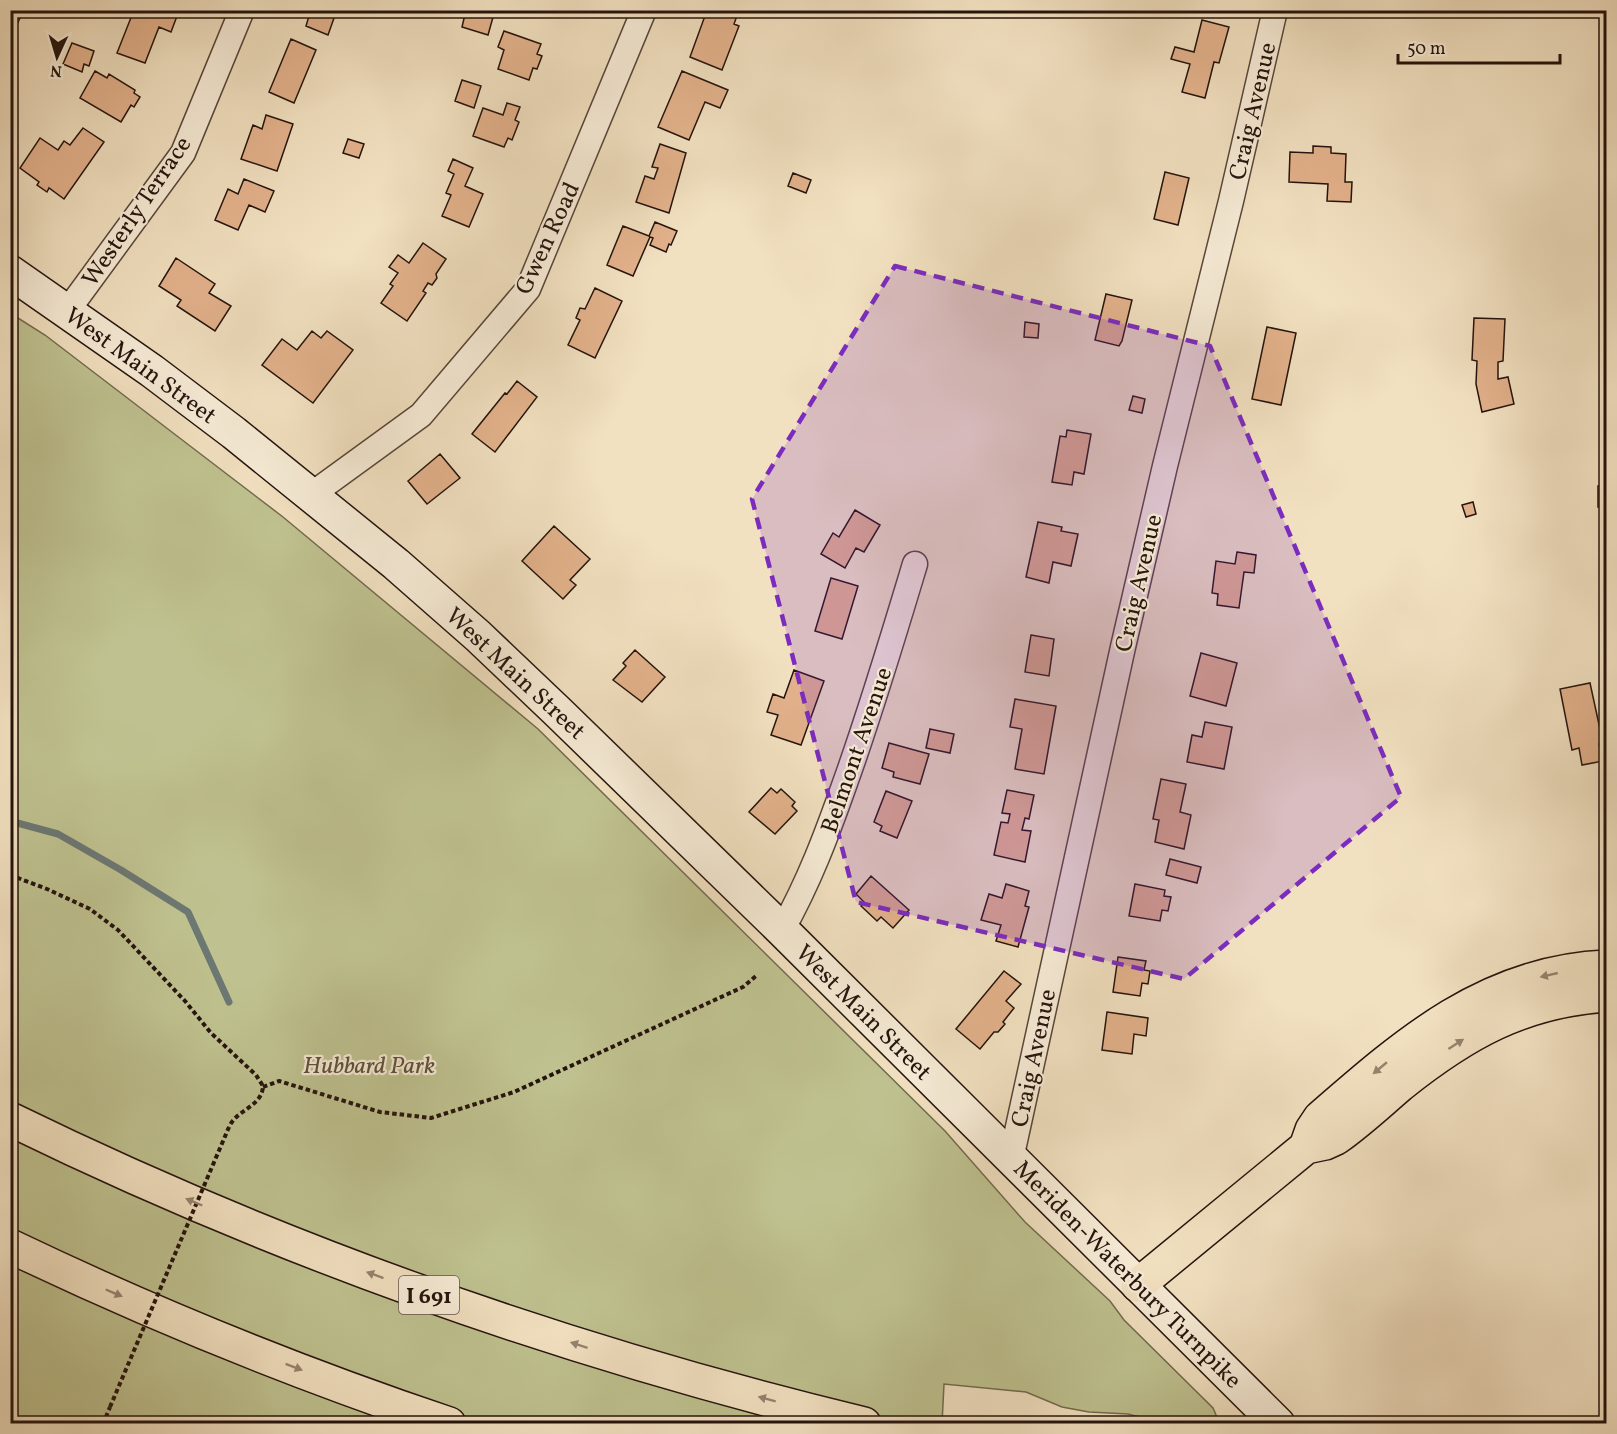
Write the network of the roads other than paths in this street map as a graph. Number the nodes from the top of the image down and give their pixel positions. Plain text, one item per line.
1 (242, 10) edge
2 (644, 10) edge
3 (1275, 10) edge
4 (10, 272) edge
5 (68, 310) junction
6 (311, 495) junction
7 (915, 564) dead end
8 (782, 930) junction
9 (1606, 968) edge
10 (1606, 995) edge
11 (10, 1119) edge
12 (978, 1125) joint
13 (1306, 1147) junction
14 (1011, 1158) junction
15 (10, 1246) edge
16 (1138, 1285) junction
17 (437, 1421) edge
18 (864, 1424) edge
19 (1278, 1424) edge

1 - 5 street, Westerly Terrace
2 - 6 street, Gwen Road
3 - 14 street, Craig Avenue
4 - 5 main road, West Main Street
5 - 6 main road, West Main Street
6 - 8 main road, West Main Street
7 - 8 street, Belmont Avenue
8 - 12 main road, West Main Street
9 -> 13 highway
13 -> 10 highway
18 -> 11 highway, I 691
12 - 14 main road, Meriden-Waterbury Turnpike
13 - 16 highway
14 - 16 main road, Meriden-Waterbury Turnpike
15 -> 17 highway
16 - 19 main road, Meriden-Waterbury Turnpike

